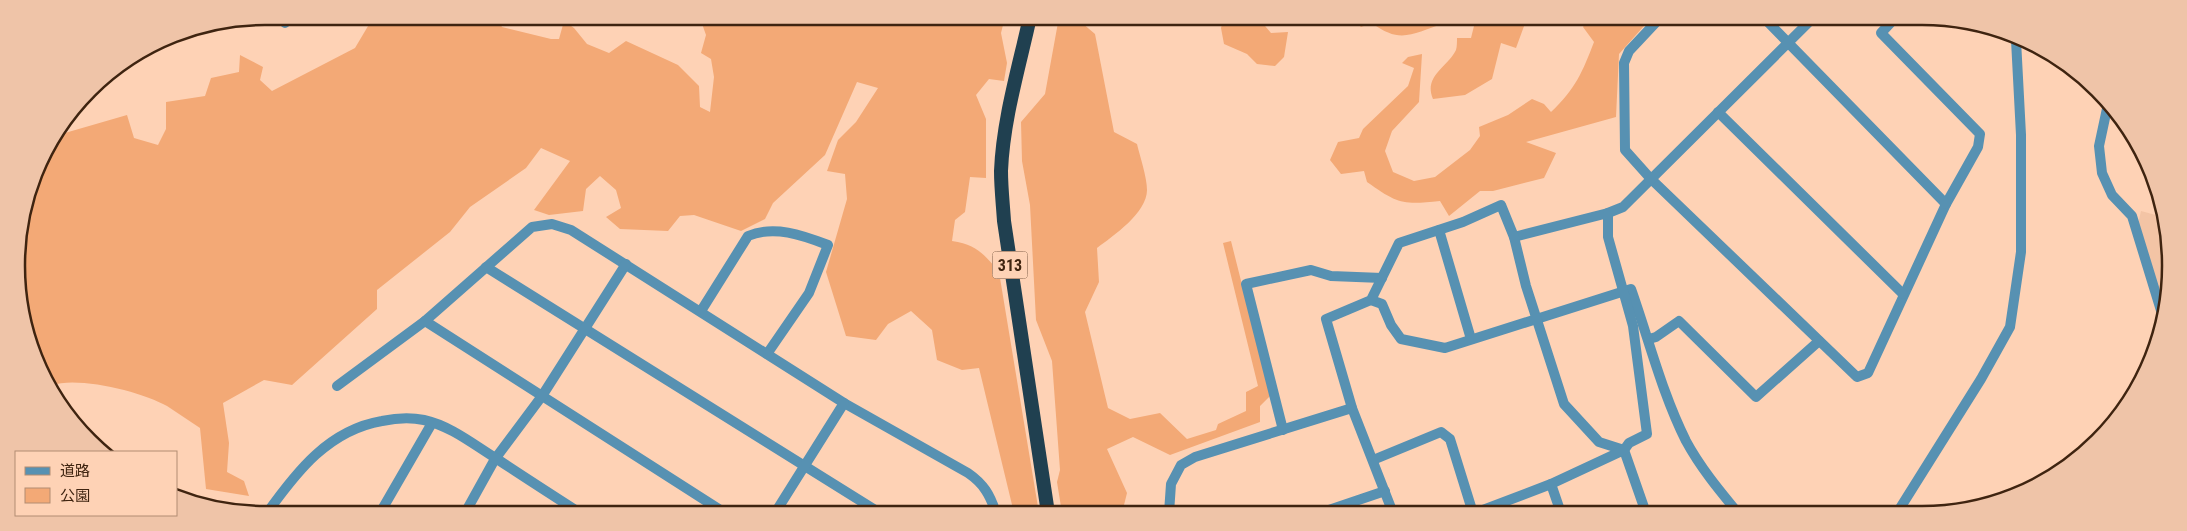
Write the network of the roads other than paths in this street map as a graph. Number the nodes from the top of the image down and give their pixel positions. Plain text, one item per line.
1 (1028, 25) edge
2 (1654, 25) edge
3 (1771, 25) edge
4 (1806, 25) edge
5 (1888, 25) edge
6 (1788, 43) junction
7 (2016, 44) edge
8 (1718, 112) junction
9 (2106, 112) edge
10 (1650, 178) junction
11 (1946, 204) junction
12 (1608, 213) junction
13 (1439, 230) junction
14 (1514, 237) junction
15 (626, 264) junction
16 (486, 267) junction
17 (1382, 278) junction
18 (1623, 290) junction
19 (1903, 294) junction
20 (1370, 300) junction
21 (2159, 303) edge
22 (701, 311) junction
23 (1536, 318) junction
24 (425, 321) junction
25 (585, 329) junction
26 (1471, 339) junction
27 (1649, 339) junction
28 (1820, 341) junction
29 (768, 354) junction
30 (337, 386) dead end
31 (542, 396) junction
32 (844, 403) junction
33 (1352, 408) junction
34 (432, 423) junction
35 (1284, 430) junction
36 (1624, 450) junction
37 (495, 459) junction
38 (1373, 460) junction
39 (805, 466) junction
40 (1551, 484) junction
41 (1385, 491) junction
42 (272, 506) edge
43 (384, 506) edge
44 (470, 506) edge
45 (569, 506) edge
46 (715, 506) edge
47 (779, 506) edge
48 (869, 506) edge
49 (994, 506) edge
50 (1047, 506) edge
51 (1169, 506) edge
52 (1341, 506) edge
53 (1390, 506) edge
54 (1472, 506) edge
55 (1493, 506) edge
56 (1559, 506) edge
57 (1644, 506) edge
58 (1732, 506) edge
59 (1901, 506) edge

1 - 50 highway, 313
2 - 10 street
3 - 6 street
4 - 6 street
5 - 11 street
6 - 8 street
6 - 11 street
7 - 59 street
8 - 10 street
8 - 19 street
9 - 21 street
10 - 12 street
10 - 28 street
11 - 19 street
12 - 14 street
12 - 18 street
13 - 14 street
13 - 17 street
13 - 26 street
14 - 23 street
15 - 16 street
15 - 22 street
15 - 25 street
16 - 24 street
16 - 25 street
17 - 20 street
17 - 35 street
18 - 23 street
18 - 27 street
18 - 36 street
19 - 28 street
20 - 26 street
20 - 33 street
22 - 29 street
22 - 29 street
23 - 26 street
23 - 36 street
24 - 30 street
24 - 31 street
25 - 31 street
25 - 39 street
27 - 28 street
27 - 58 street
29 - 32 street
31 - 37 street
31 - 46 street
32 - 39 street
32 - 49 street
33 - 35 street
33 - 38 street
34 - 37 street
34 - 42 street
34 - 43 street
35 - 51 street
36 - 40 street
36 - 57 street
37 - 44 street
37 - 45 street
38 - 41 street
38 - 54 street
39 - 47 street
39 - 48 street
40 - 55 street
40 - 56 street
41 - 52 street
41 - 53 street

